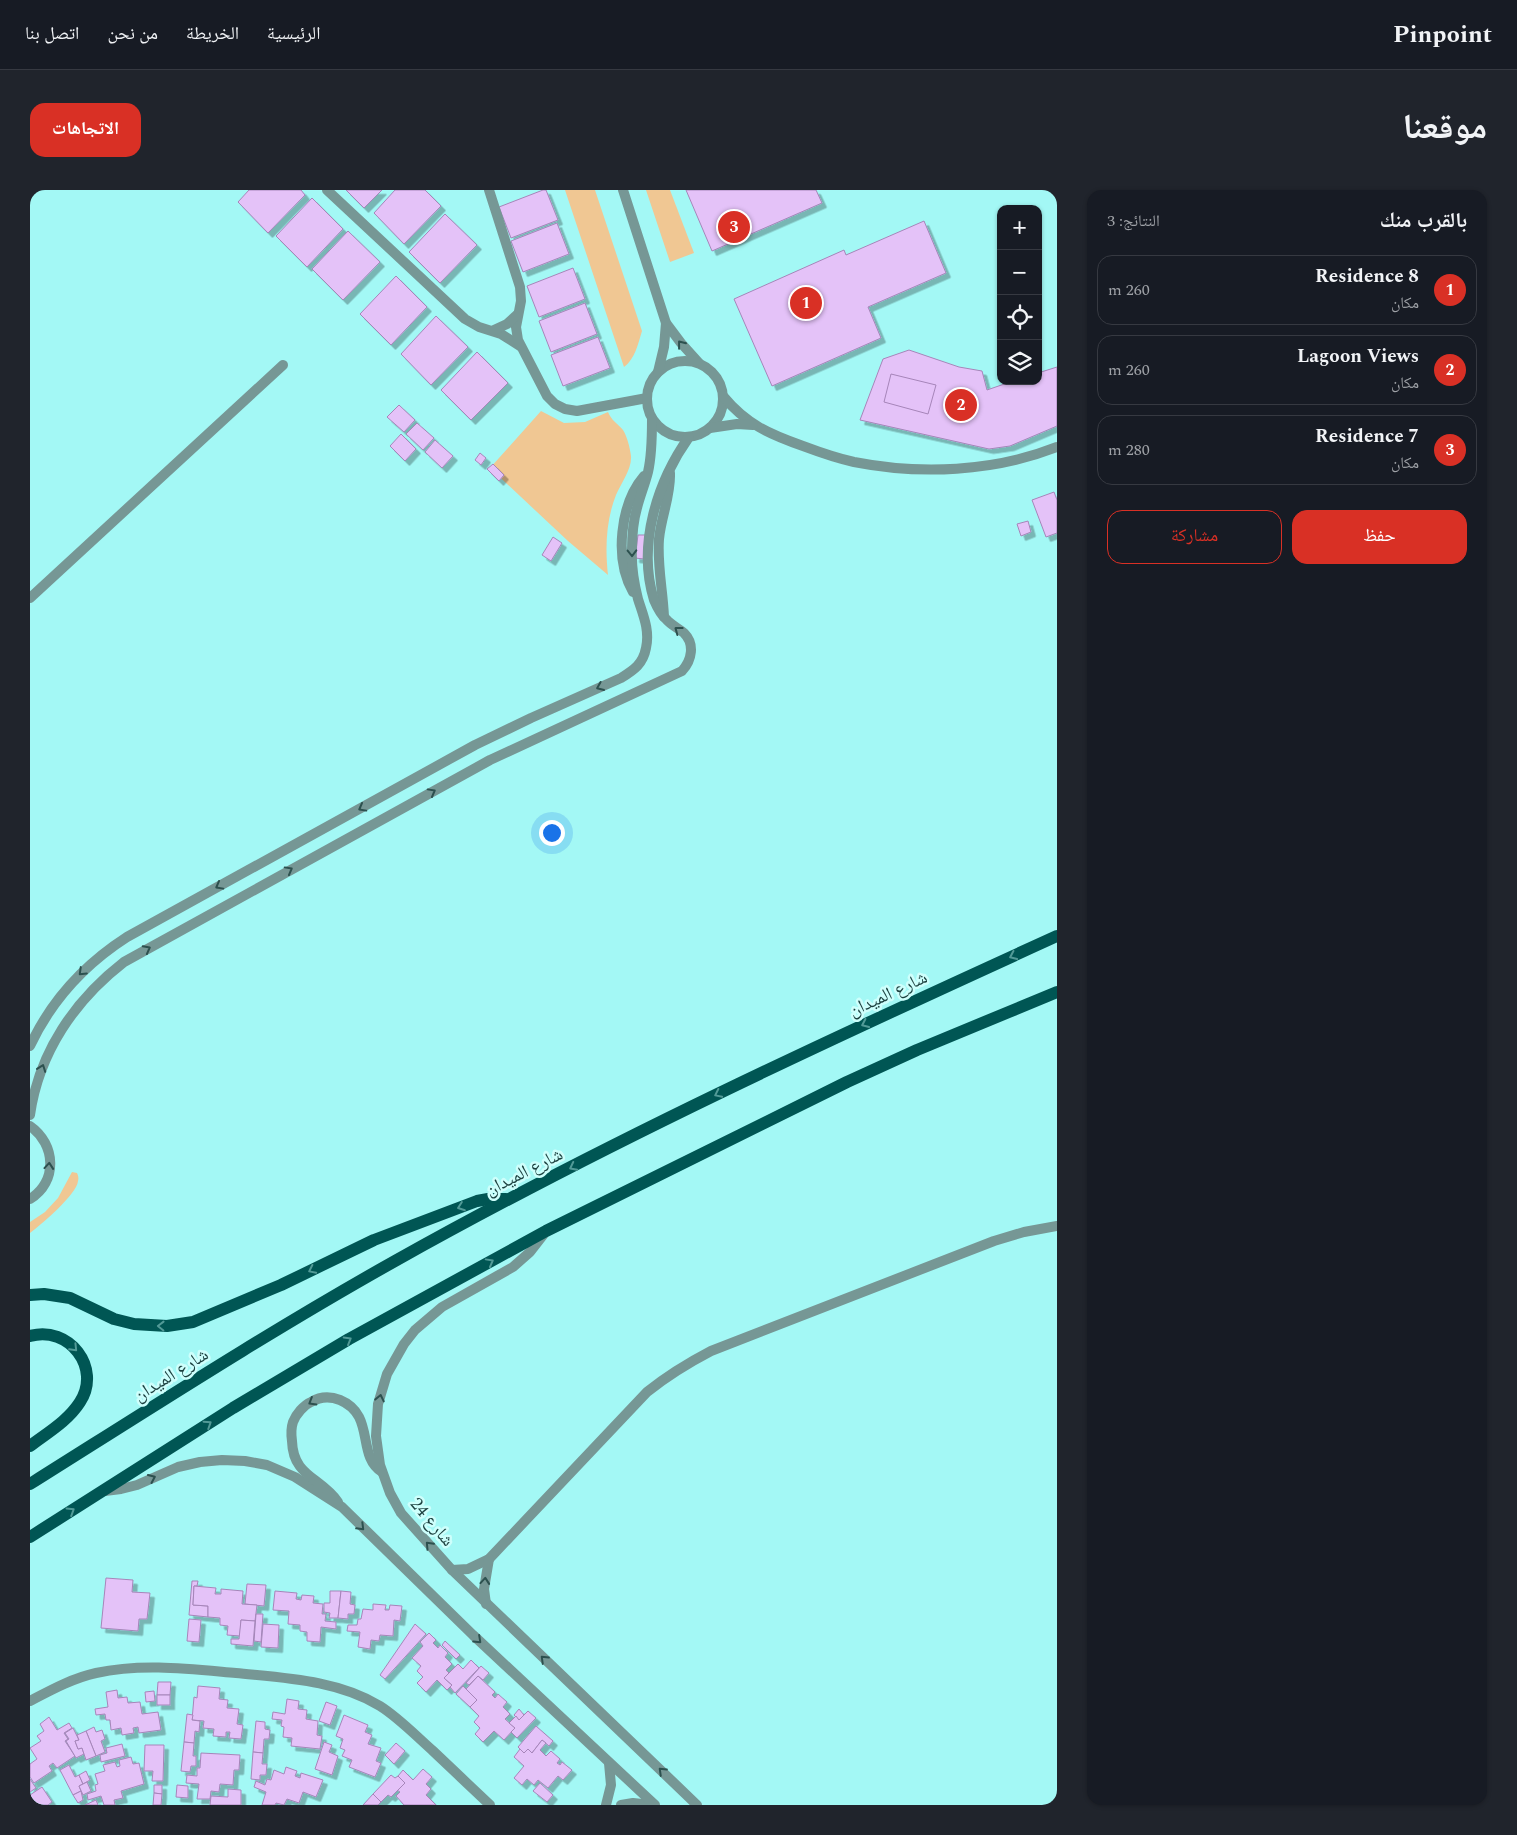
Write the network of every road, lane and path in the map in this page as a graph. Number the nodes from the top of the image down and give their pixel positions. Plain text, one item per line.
1 (327, 190) edge
2 (489, 190) edge
3 (623, 190) edge
4 (518, 314) junction
5 (666, 323) junction
6 (494, 330) junction
7 (520, 346) junction
8 (698, 363) junction
9 (284, 365) dead end
10 (658, 372) junction
11 (723, 396) junction
12 (647, 398) junction
13 (652, 419) junction
14 (754, 425) junction
15 (710, 428) junction
16 (689, 437) junction
17 (1057, 447) edge
18 (669, 469) junction
19 (629, 520) junction
20 (652, 524) junction
21 (30, 598) edge
22 (664, 618) junction
23 (1057, 936) edge
24 (1057, 992) edge
25 (30, 1046) edge
26 (30, 1115) edge
27 (30, 1126) edge
28 (30, 1199) edge
29 (509, 1199) junction
30 (1057, 1226) edge
31 (546, 1232) junction
32 (30, 1295) edge
33 (30, 1336) edge
34 (30, 1446) edge
35 (382, 1472) junction
36 (30, 1484) edge
37 (105, 1490) junction
38 (342, 1507) junction
39 (30, 1537) edge
40 (489, 1559) junction
41 (452, 1570) junction
42 (486, 1604) junction
43 (30, 1701) edge
44 (609, 1763) junction
45 (490, 1805) edge
46 (606, 1805) edge
47 (621, 1805) edge
48 (651, 1805) edge
49 (655, 1805) edge
50 (697, 1805) edge

1 - 6 street
2 - 4 street
3 - 5 street
4 - 6 street
4 - 7 street
8 -> 5 street
5 - 10 street
6 - 7 street
7 - 12 street
8 - 10 street
8 - 11 street
9 - 21 street
10 - 12 street
11 - 14 street
11 - 15 street
12 - 13 street
13 - 16 street
13 - 19 street
14 - 15 street
14 - 17 street
15 - 16 street
16 - 18 street
18 - 20 street
18 - 22 street
19 - 20 street
19 -> 25 street
20 - 22 street
26 -> 22 street
23 -> 29 main road, شارع الميدان
24 - 31 main road
28 -> 27 street
29 -> 32 main road
29 - 36 main road, شارع الميدان
30 - 40 street
35 -> 31 street, شارع 24
37 -> 31 main road
33 -> 34 main road
35 -> 38 street
41 -> 35 street, شارع 24
37 -> 38 street
39 -> 37 main road
38 -> 44 street
40 - 41 street
42 -> 40 street
41 - 42 street, شارع 24
50 -> 42 street, شارع 24
43 - 45 street
44 - 46 street
44 - 49 street
47 - 48 street

